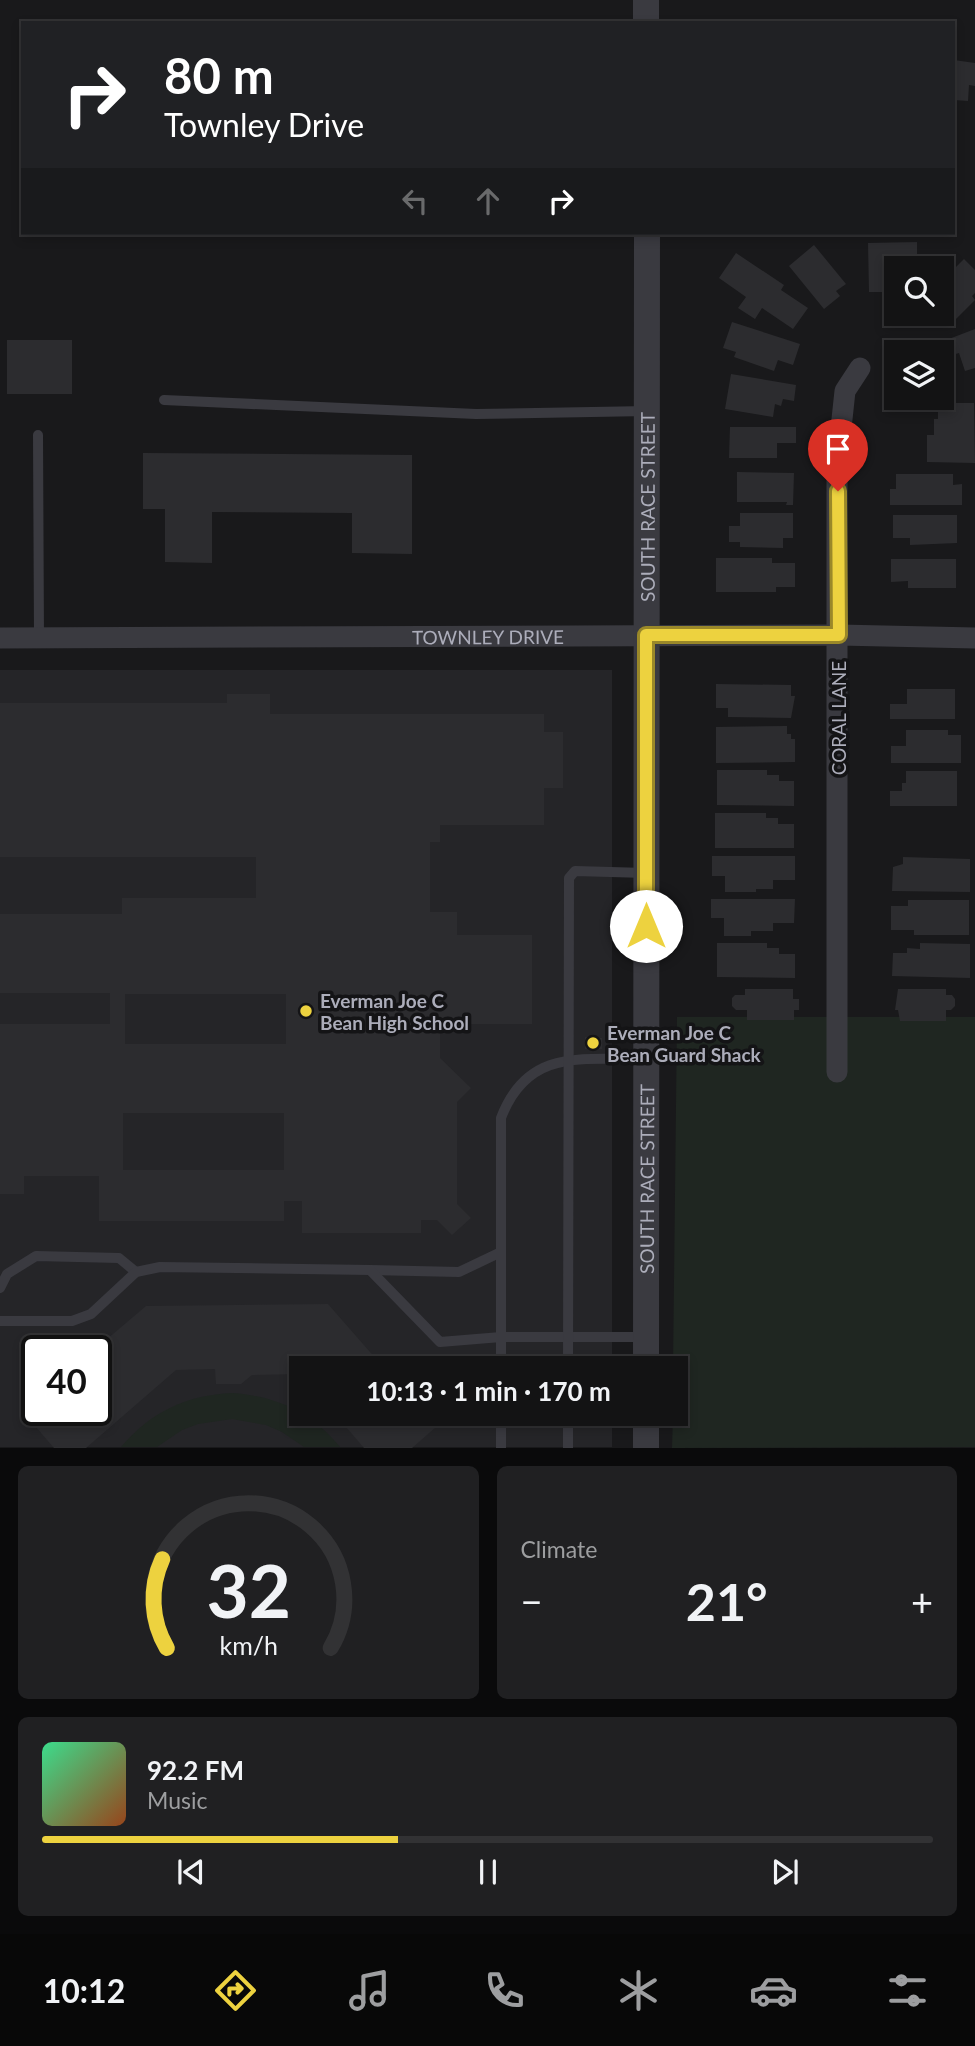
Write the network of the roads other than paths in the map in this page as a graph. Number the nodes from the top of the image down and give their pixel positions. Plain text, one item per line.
1 (646, 0) edge
2 (646, 21) edge
3 (647, 235) edge
4 (860, 368) dead end
5 (164, 400) dead end
6 (648, 411) junction
7 (38, 435) dead end
8 (646, 635) junction
9 (839, 635) junction
10 (0, 638) edge
11 (40, 638) junction
12 (975, 638) edge
13 (646, 873) junction
14 (568, 1059) junction
15 (646, 1059) junction
16 (837, 1072) dead end
17 (501, 1252) junction
18 (370, 1270) junction
19 (136, 1272) junction
20 (0, 1288) edge
21 (0, 1321) edge
22 (501, 1337) junction
23 (646, 1337) junction
24 (568, 1338) junction
25 (501, 1356) edge
26 (568, 1356) edge
27 (646, 1356) edge
28 (501, 1426) edge
29 (568, 1426) edge
30 (646, 1426) edge
31 (501, 1447) edge
32 (568, 1447) edge
33 (646, 1447) edge

1 - 2 street
3 - 6 street, SOUTH RACE STREET
4 - 9 street, CORAL LANE
5 - 6 lane
6 - 8 street, SOUTH RACE STREET
7 - 11 lane
8 - 9 street, TOWNLEY DRIVE
8 - 11 street, TOWNLEY DRIVE
8 - 13 street, SOUTH RACE STREET
9 - 12 street, TOWNLEY DRIVE
9 - 16 street, CORAL LANE
10 - 11 street, TOWNLEY DRIVE
13 - 14 lane
13 - 15 street, SOUTH RACE STREET
14 - 15 lane
14 - 17 lane
14 - 24 lane
15 - 23 street, SOUTH RACE STREET
17 - 18 lane
17 - 22 lane
18 - 19 lane
18 - 22 lane
19 - 20 lane
19 - 21 lane
22 - 24 lane
22 - 25 lane
23 - 24 lane
23 - 27 street, SOUTH RACE STREET
24 - 26 lane
28 - 31 lane
29 - 32 lane
30 - 33 street

